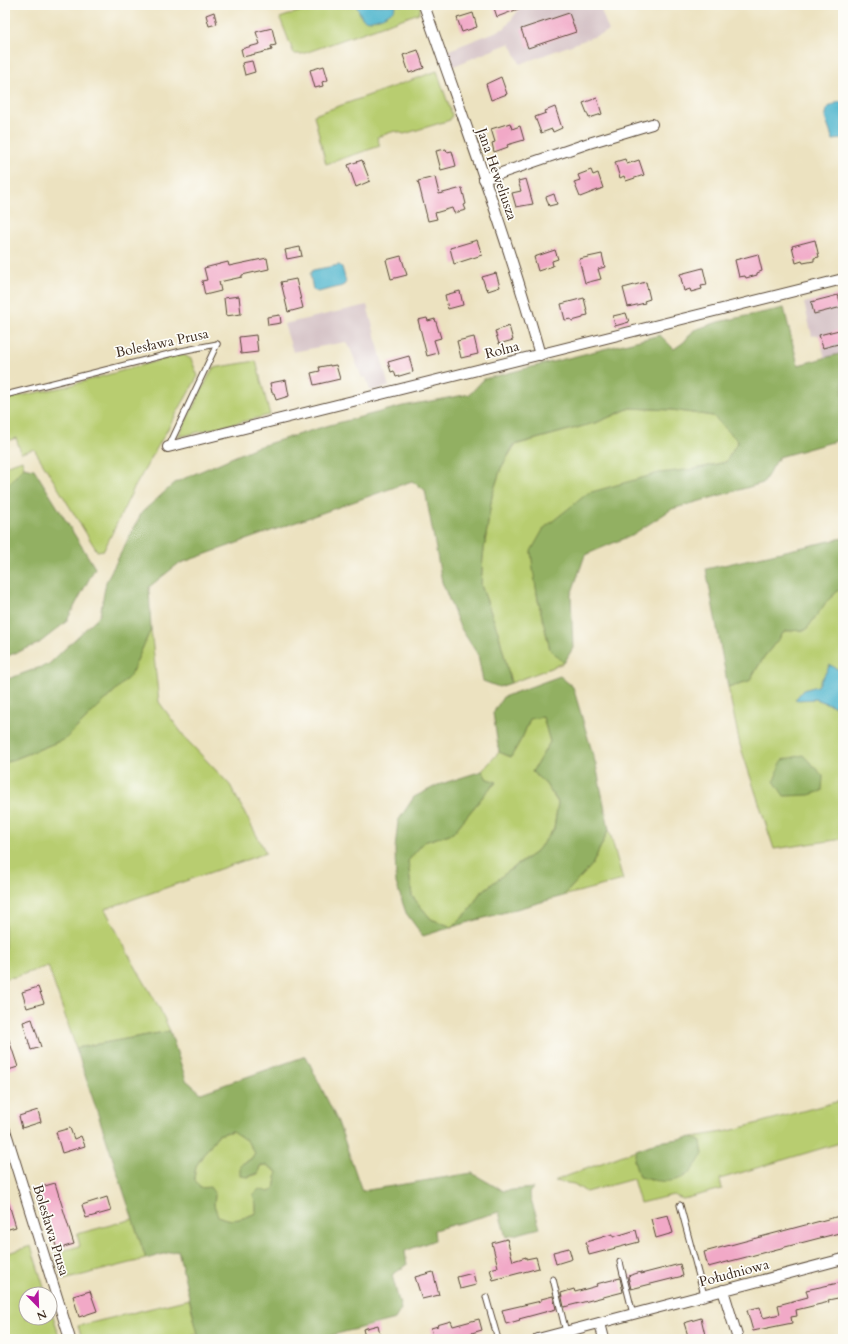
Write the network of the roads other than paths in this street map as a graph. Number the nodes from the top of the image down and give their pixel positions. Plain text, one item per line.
1 (424, 5) edge
2 (652, 124) dead end
3 (484, 179) junction
4 (843, 279) edge
5 (540, 355) junction
6 (5, 396) edge
7 (168, 447) joint
8 (5, 1130) edge
9 (680, 1205) dead end
10 (843, 1259) edge
11 (620, 1262) dead end
12 (554, 1279) dead end
13 (724, 1290) junction
14 (704, 1295) junction
15 (486, 1297) dead end
16 (633, 1314) junction
17 (600, 1323) junction
18 (566, 1332) junction
19 (70, 1339) edge
20 (498, 1339) edge
21 (538, 1339) edge
22 (604, 1339) edge
23 (738, 1339) edge

1 - 3 street, Jana Heweliusza
2 - 3 street
3 - 5 street, Jana Heweliusza
4 - 5 street, Rolna
5 - 7 street, Rolna
6 - 7 lane, Bolesława Prusa
8 - 19 street, Bolesława Prusa
9 - 14 lane
10 - 13 street, Południowa
11 - 16 lane
12 - 18 lane
13 - 14 street, Południowa
13 - 23 street
14 - 16 street, Południowa
15 - 20 lane
16 - 17 street, Południowa
17 - 18 street, Południowa
17 - 22 street
18 - 21 street, Południowa

